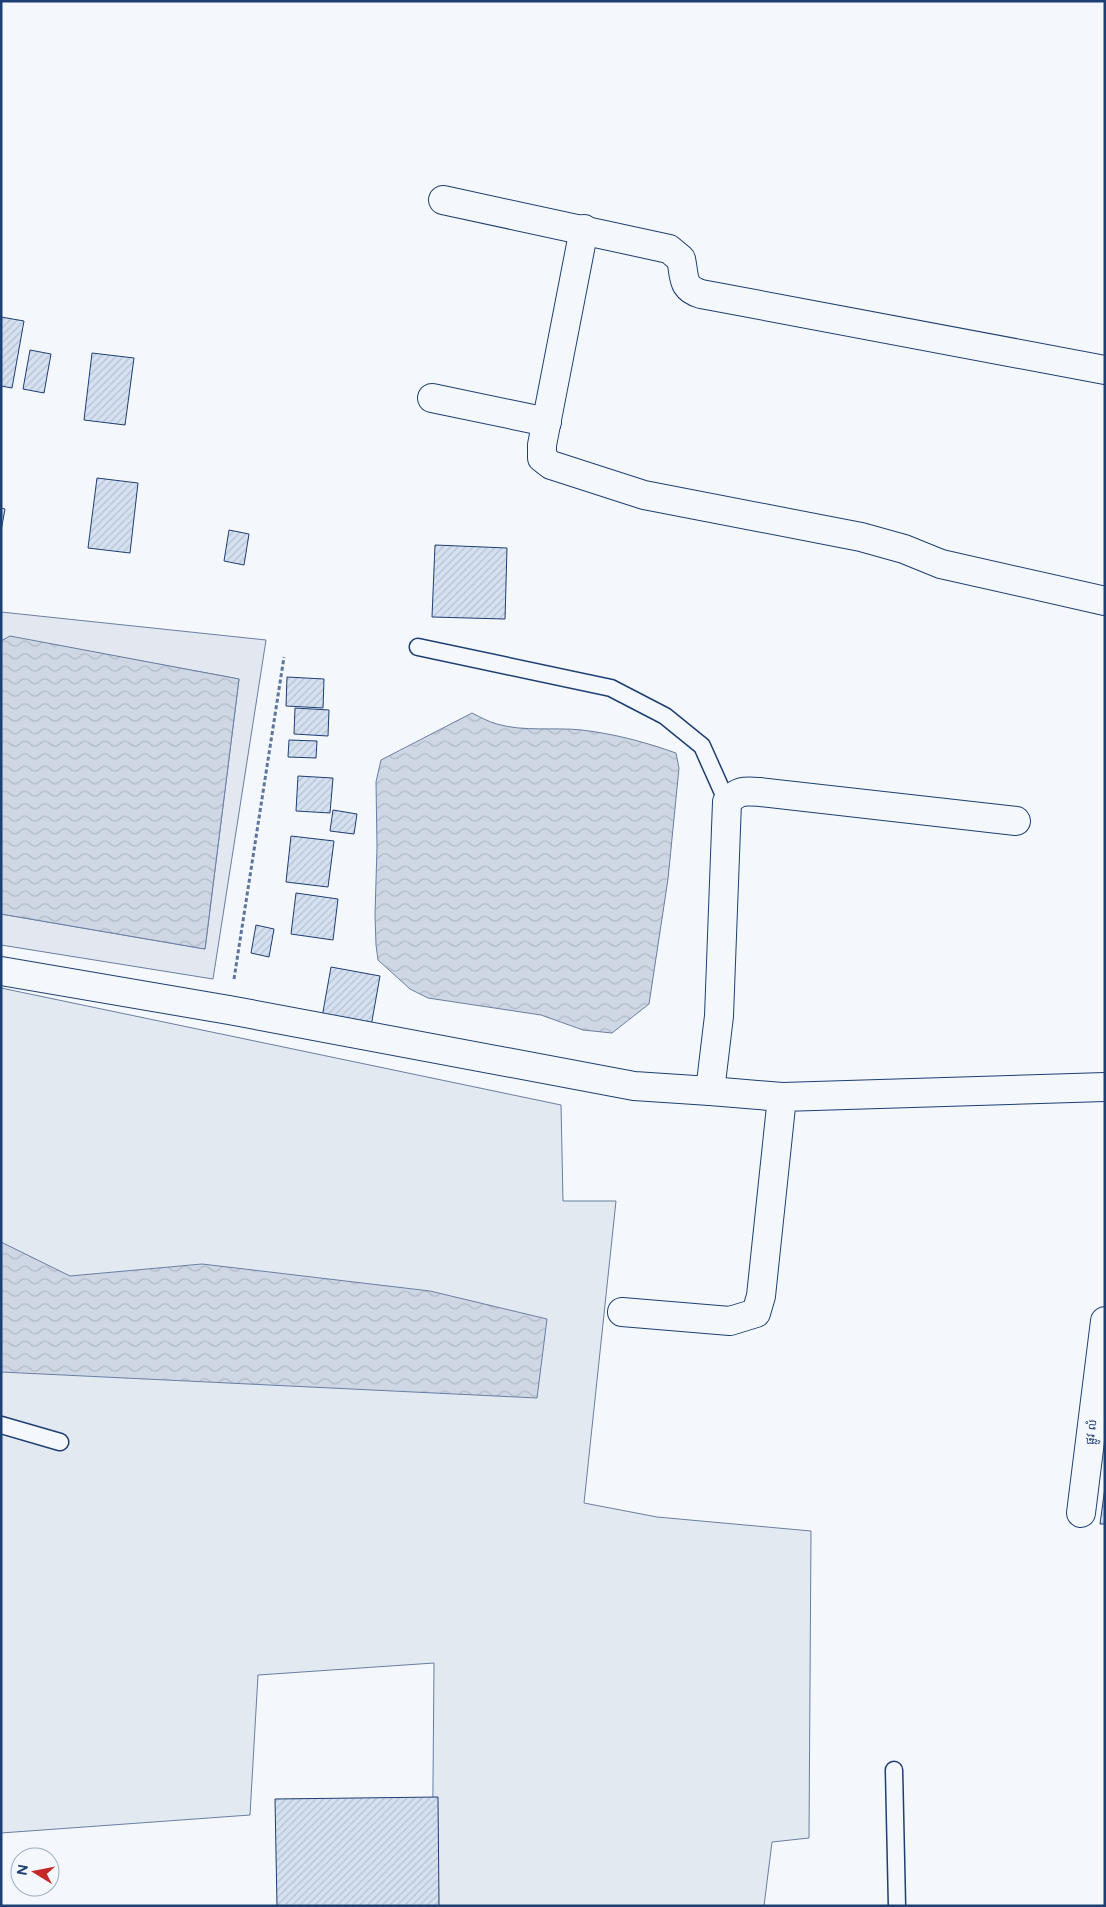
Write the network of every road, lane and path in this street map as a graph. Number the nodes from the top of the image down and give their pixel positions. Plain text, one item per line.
1 (443, 200) dead end
2 (584, 230) junction
3 (1105, 370) edge
4 (432, 398) dead end
5 (547, 422) junction
6 (1105, 601) edge
7 (418, 647) dead end
8 (284, 656) dead end
9 (727, 802) junction
10 (1016, 822) dead end
11 (2, 972) edge
12 (229, 1010) junction
13 (1105, 1087) edge
14 (710, 1091) junction
15 (782, 1097) junction
16 (622, 1312) dead end
17 (1105, 1321) edge
18 (1, 1425) edge
19 (60, 1442) dead end
20 (1081, 1513) dead end
21 (894, 1770) dead end
22 (897, 1906) edge

1 - 2 street
2 - 3 street
2 - 5 street
4 - 5 street
5 - 6 street
7 - 9 lane
8 - 12 path
9 - 10 street
9 - 14 street
11 - 12 street
12 - 14 street
13 - 15 street
14 - 15 street
15 - 16 street
17 - 20 street, ផ្លូវ លំ
18 - 19 lane
21 - 22 lane

